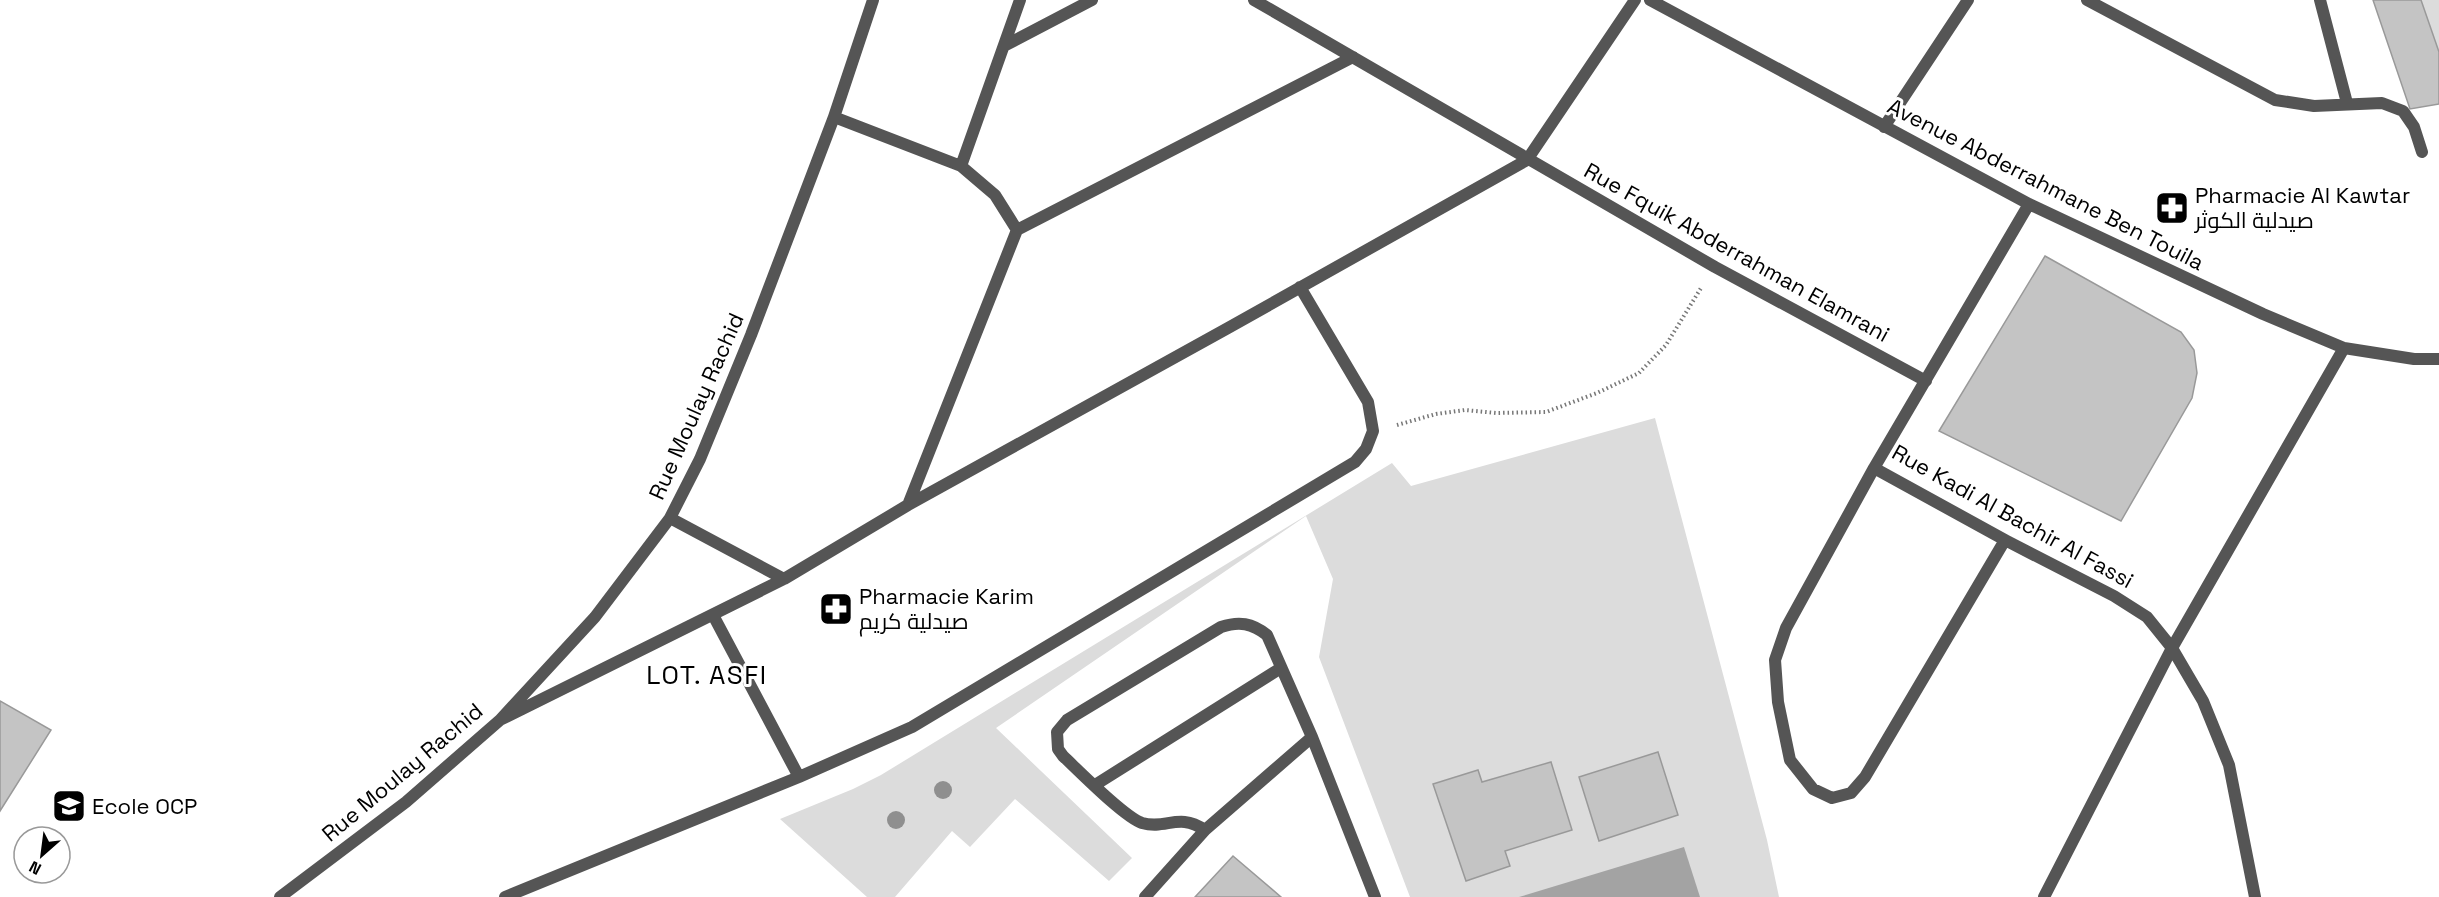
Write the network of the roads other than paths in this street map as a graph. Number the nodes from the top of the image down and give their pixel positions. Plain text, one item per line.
1 (873, 0) edge
2 (1020, 0) edge
3 (1092, 0) edge
4 (1254, 0) edge
5 (1635, 0) edge
6 (1650, 0) edge
7 (1968, 0) edge
8 (2087, 0) edge
9 (2320, 0) edge
10 (1004, 46) junction
11 (1353, 57) junction
12 (2347, 103) junction
13 (834, 117) junction
14 (1884, 127) junction
15 (2422, 152) dead end
16 (1527, 160) junction
17 (961, 166) junction
18 (2029, 204) junction
19 (1017, 230) junction
20 (1300, 287) junction
21 (2344, 348) junction
22 (2439, 359) edge
23 (1926, 381) junction
24 (1874, 468) junction
25 (908, 505) junction
26 (670, 518) junction
27 (2005, 540) junction
28 (784, 579) junction
29 (713, 615) junction
30 (2172, 648) junction
31 (1281, 668) junction
32 (500, 720) junction
33 (1312, 737) junction
34 (799, 777) junction
35 (1095, 785) junction
36 (1205, 830) junction
37 (280, 897) edge
38 (505, 897) edge
39 (1145, 897) edge
40 (1375, 897) edge
41 (2044, 897) edge
42 (2255, 897) edge

1 - 13 street, Rue Moulay Rachid
2 - 10 street
3 - 10 street
4 - 11 street, Rue Fquik Abderrahman Elamrani
5 - 16 street
6 - 14 street, Avenue Abderrahmane Ben Touila
7 - 14 street
8 - 12 street
9 - 12 street
10 - 17 street
11 - 16 street, Rue Fquik Abderrahman Elamrani
11 - 19 street
12 - 15 street
13 - 17 street
13 - 26 street, Rue Moulay Rachid
14 - 18 street, Avenue Abderrahmane Ben Touila
16 - 20 street
16 - 23 street, Rue Fquik Abderrahman Elamrani
17 - 19 street
18 - 21 street, Avenue Abderrahmane Ben Touila
18 - 23 street, Rue Kadi Al Bachir Al Fassi
19 - 25 street
20 - 25 street
20 - 34 street
21 - 22 street, Avenue Abderrahmane Ben Touila
21 - 30 street
23 - 24 street, Rue Kadi Al Bachir Al Fassi
24 - 27 street, Rue Kadi Al Bachir Al Fassi
24 - 27 street
25 - 28 street
26 - 28 street
26 - 32 street, Rue Moulay Rachid
27 - 30 street, Rue Kadi Al Bachir Al Fassi
28 - 29 street
29 - 32 street
29 - 34 street
30 - 41 street
30 - 42 street, Rue Kadi Al Bachir Al Fassi
31 - 33 street
31 - 35 street
31 - 35 street
32 - 37 street, Rue Moulay Rachid
33 - 36 street
33 - 40 street
34 - 38 street
35 - 36 street
36 - 39 street

